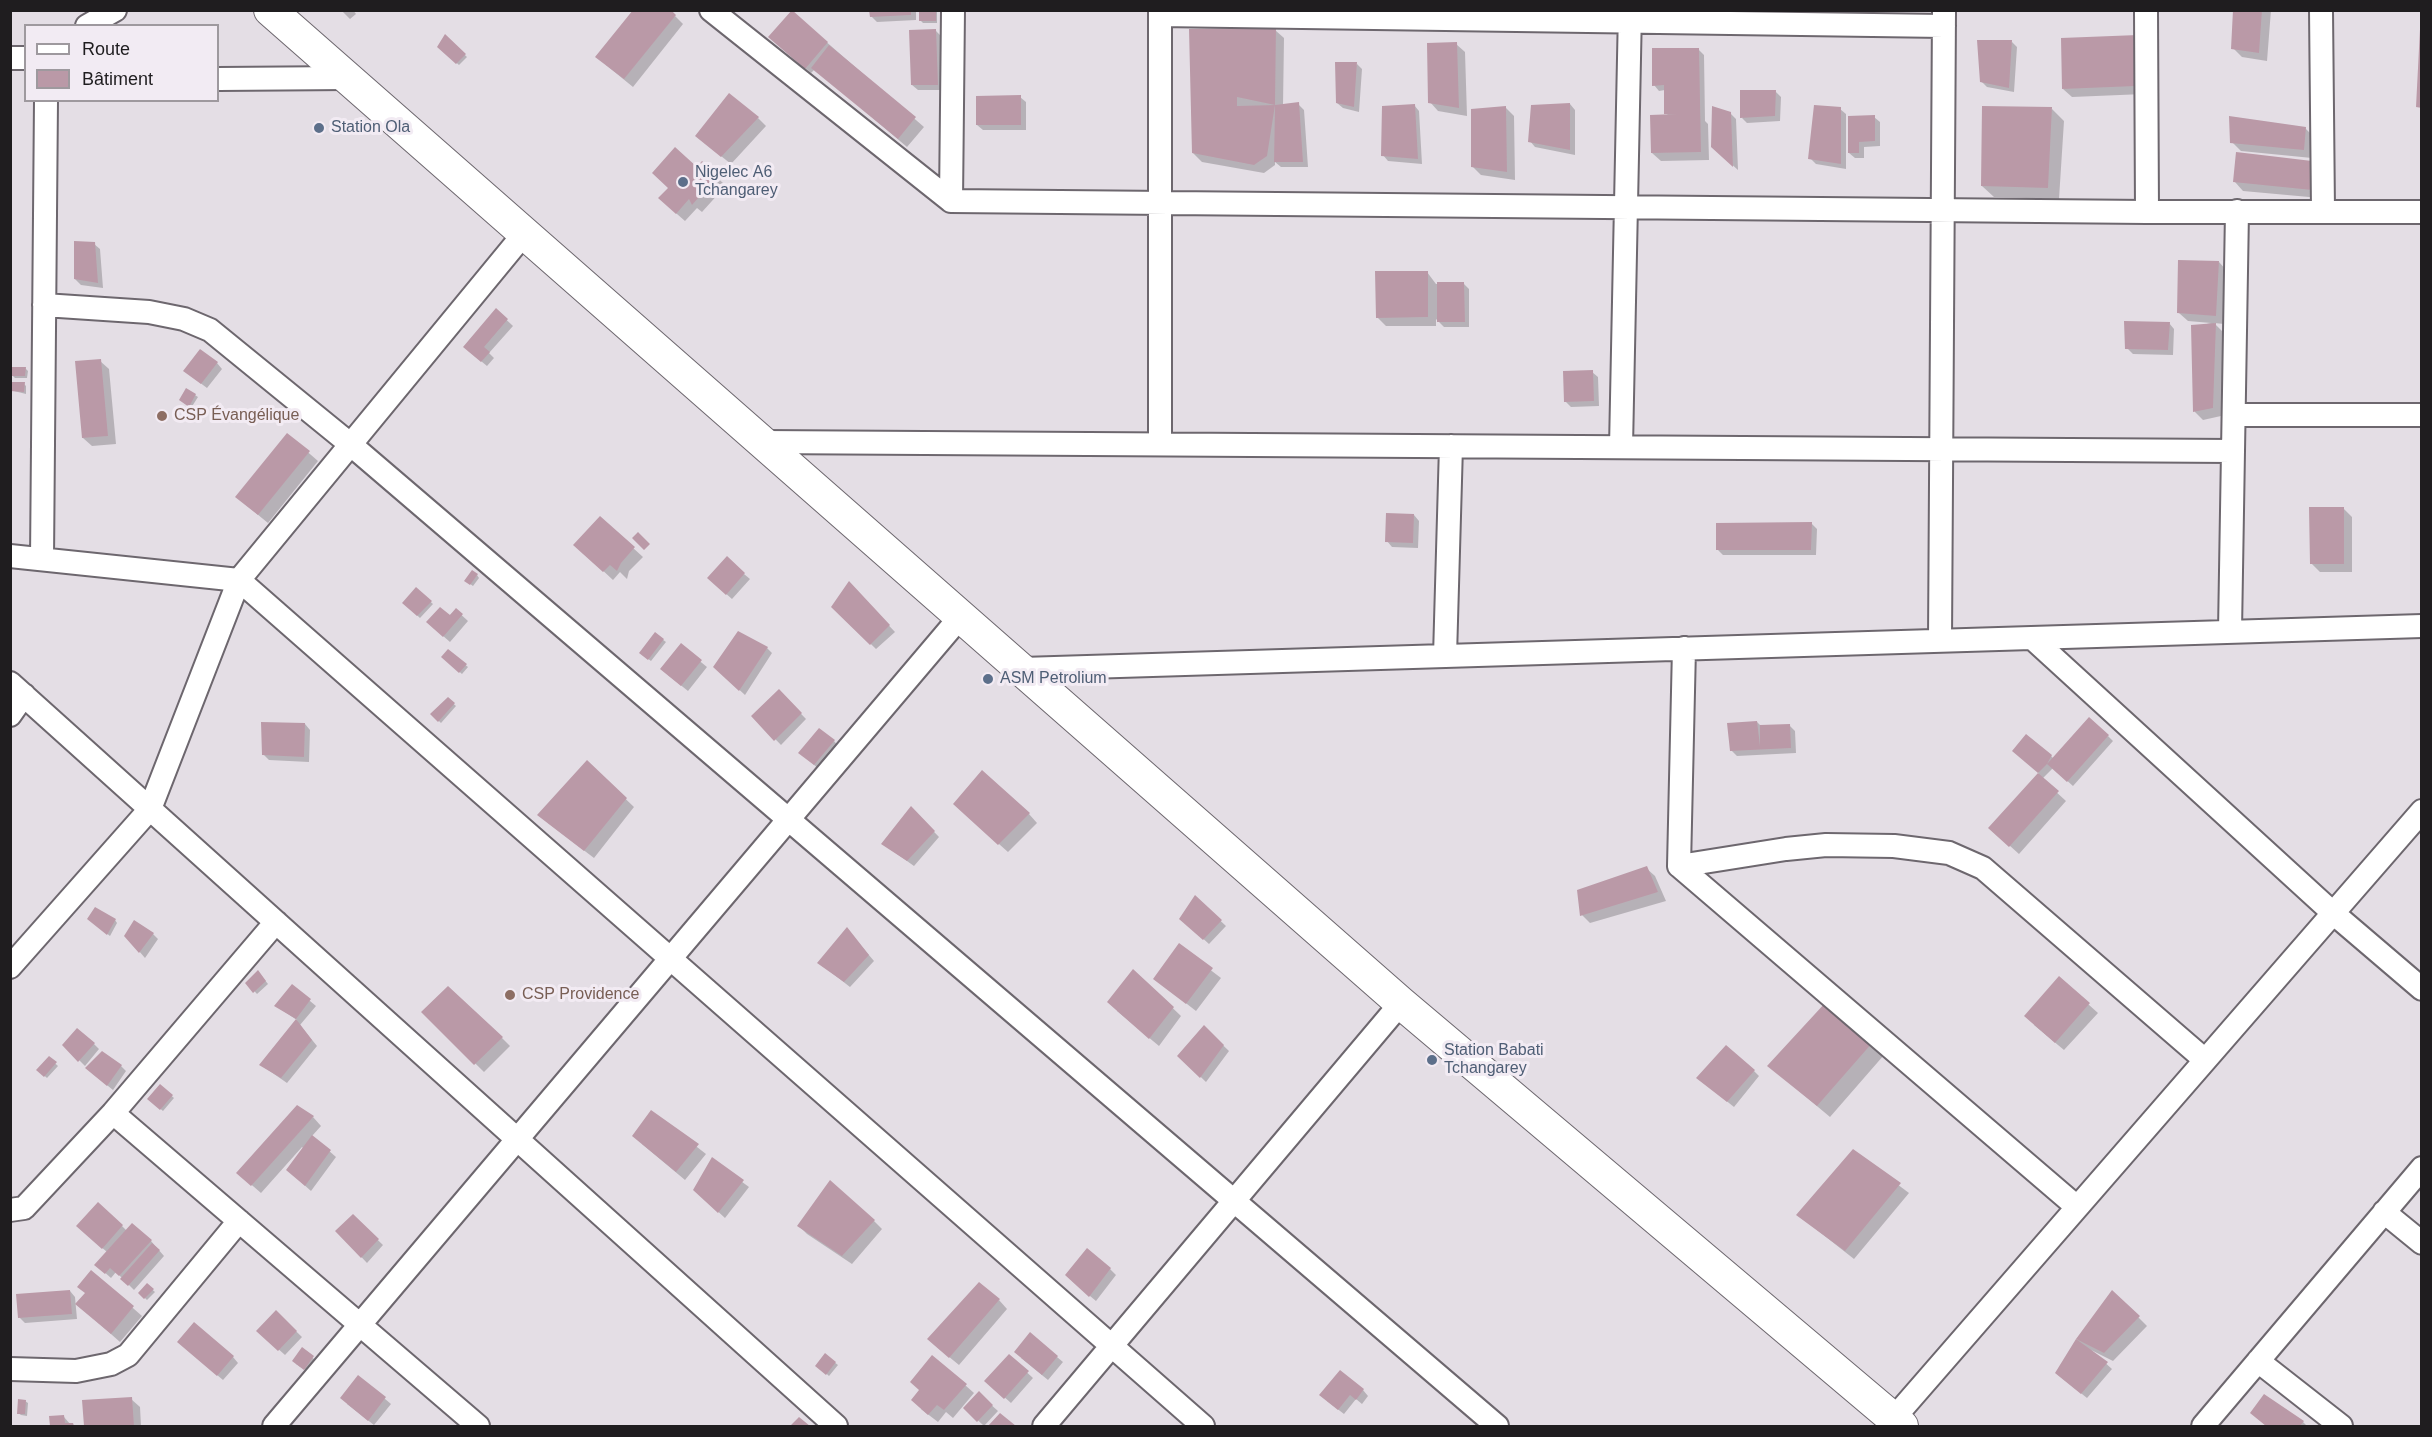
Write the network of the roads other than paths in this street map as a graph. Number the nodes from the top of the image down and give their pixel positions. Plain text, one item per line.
1 (115, 10) edge
2 (270, 10) edge
3 (711, 10) edge
4 (953, 10) edge
5 (2146, 10) edge
6 (2321, 10) edge
7 (1160, 13) edge
8 (1630, 16) edge
9 (1944, 18) edge
10 (90, 24) edge
11 (348, 78) junction
12 (219, 79) edge
13 (46, 102) edge
14 (951, 201) junction
15 (1160, 202) junction
16 (1626, 206) junction
17 (1943, 208) junction
18 (2237, 211) junction
19 (2323, 211) junction
20 (2148, 212) junction
21 (2421, 212) edge
22 (524, 235) junction
23 (44, 305) junction
24 (2234, 415) junction
25 (2421, 415) edge
26 (761, 442) junction
27 (350, 444) junction
28 (1160, 444) junction
29 (1451, 446) junction
30 (1621, 447) junction
31 (1941, 449) junction
32 (2233, 451) junction
33 (10, 556) edge
34 (42, 559) junction
35 (239, 580) junction
36 (961, 616) junction
37 (2421, 626) edge
38 (2230, 632) junction
39 (2032, 638) junction
40 (1940, 640) junction
41 (1684, 648) junction
42 (1445, 656) junction
43 (1022, 669) junction
44 (17, 689) edge
45 (10, 715) edge
46 (150, 809) junction
47 (2421, 812) edge
48 (789, 819) junction
49 (1679, 866) junction
50 (2333, 913) junction
51 (276, 922) junction
52 (670, 959) junction
53 (10, 967) edge
54 (2421, 989) edge
55 (1401, 1004) junction
56 (2205, 1060) junction
57 (113, 1113) junction
58 (518, 1140) junction
59 (2421, 1168) edge
60 (1234, 1201) junction
61 (2078, 1208) junction
62 (10, 1210) edge
63 (2384, 1212) junction
64 (239, 1221) junction
65 (2421, 1243) edge
66 (360, 1325) junction
67 (1111, 1347) junction
68 (2258, 1361) junction
69 (10, 1369) edge
70 (1894, 1424) edge
71 (274, 1426) edge
72 (478, 1426) edge
73 (837, 1426) edge
74 (1044, 1426) edge
75 (1203, 1426) edge
76 (1497, 1426) edge
77 (2203, 1426) edge
78 (2340, 1426) edge

1 - 10 street
2 - 11 main road
3 - 14 street
4 - 14 street
5 - 20 street
6 - 19 street
7 - 8 street
7 - 15 street
8 - 9 street
8 - 16 street
9 - 17 street
11 - 12 street
11 - 22 main road
13 - 23 street
14 - 15 street
15 - 16 street
15 - 28 street
16 - 17 street
16 - 30 street
17 - 20 street
17 - 31 street
18 - 19 street
18 - 20 street
18 - 24 street
19 - 21 street
22 - 26 main road
22 - 27 street
23 - 27 street
23 - 34 street
24 - 25 street
24 - 32 street
26 - 28 street
26 - 36 main road
27 - 35 street
27 - 48 street
28 - 29 street
29 - 30 street
29 - 42 street
30 - 31 street
31 - 32 street
31 - 40 street
32 - 38 street
33 - 34 street
34 - 35 street
35 - 46 street
35 - 52 street
36 - 43 main road
36 - 48 street
37 - 38 street
38 - 39 street
39 - 40 street
39 - 50 street
40 - 41 street
41 - 42 street
41 - 49 street
42 - 43 street
43 - 55 main road
44 - 45 street
44 - 46 street
46 - 51 street
46 - 53 street
47 - 50 street
48 - 52 street
48 - 60 street
49 - 56 street
49 - 61 street
50 - 54 street
50 - 56 street
51 - 57 street
51 - 58 street
52 - 58 street
52 - 67 street
55 - 60 street
55 - 70 main road
56 - 61 street
57 - 62 street
57 - 64 street
58 - 66 street
58 - 73 street
59 - 63 street
60 - 67 street
60 - 76 street
61 - 70 street
63 - 65 street
63 - 68 street
64 - 66 street
64 - 69 street
66 - 71 street
66 - 72 street
67 - 74 street
67 - 75 street
68 - 77 street
68 - 78 street

